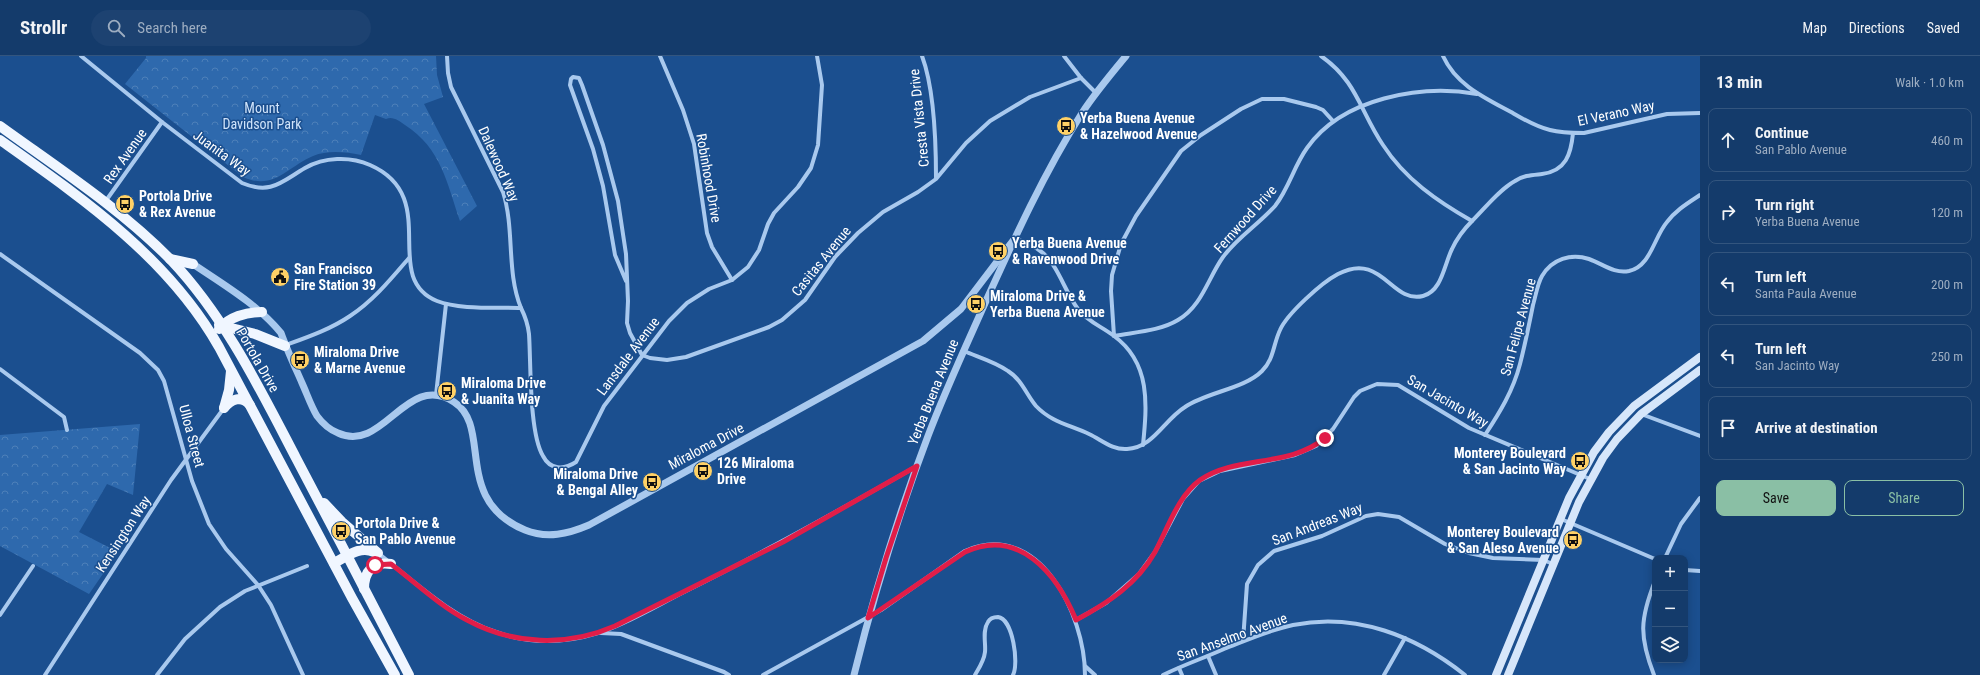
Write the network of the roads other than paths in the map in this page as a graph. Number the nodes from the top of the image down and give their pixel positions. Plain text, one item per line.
1 (81, 56) edge
2 (447, 56) edge
3 (660, 56) edge
4 (817, 56) edge
5 (922, 56) edge
6 (1064, 56) edge
7 (1126, 56) edge
8 (1321, 56) edge
9 (1443, 56) edge
10 (1081, 78) junction
11 (1096, 94) junction
12 (1477, 94) junction
13 (1362, 105) junction
14 (1700, 113) edge
15 (1333, 121) junction
16 (162, 122) junction
17 (0, 126) edge
18 (1573, 133) junction
19 (0, 140) edge
20 (936, 179) junction
21 (1700, 195) edge
22 (105, 202) junction
23 (1472, 221) junction
24 (1015, 238) junction
25 (0, 254) edge
26 (409, 258) junction
27 (170, 259) junction
28 (193, 264) joint
29 (732, 280) junction
30 (983, 280) joint
31 (626, 281) junction
32 (978, 288) junction
33 (989, 295) junction
34 (446, 304) junction
35 (521, 308) junction
36 (262, 312) junction
37 (199, 315) junction
38 (222, 326) junction
39 (1114, 336) junction
40 (285, 346) junction
41 (219, 347) junction
42 (964, 351) junction
43 (642, 354) junction
44 (1700, 357) edge
45 (0, 369) edge
46 (231, 369) junction
47 (1700, 370) edge
48 (436, 395) junction
49 (250, 405) junction
50 (224, 408) junction
51 (1641, 414) junction
52 (67, 430) dead end
53 (1485, 435) junction
54 (1700, 436) edge
55 (1143, 445) junction
56 (187, 461) junction
57 (917, 466) junction
58 (1581, 474) junction
59 (1590, 479) junction
60 (310, 484) junction
61 (1700, 498) edge
62 (1560, 519) junction
63 (1570, 523) junction
64 (378, 553) junction
65 (1666, 555) edge
66 (347, 556) junction
67 (1652, 558) edge
68 (1544, 560) junction
69 (334, 563) junction
70 (391, 564) junction
71 (1553, 564) junction
72 (33, 566) dead end
73 (307, 566) dead end
74 (1688, 570) edge
75 (1700, 571) edge
76 (258, 585) junction
77 (364, 589) junction
78 (1652, 589) edge
79 (0, 615) edge
80 (868, 618) junction
81 (1076, 620) junction
82 (600, 633) junction
83 (1405, 638) junction
84 (1243, 642) junction
85 (1208, 656) junction
86 (1085, 666) junction
87 (1179, 668) junction
88 (302, 674) edge
89 (45, 675) edge
90 (157, 675) edge
91 (297, 675) edge
92 (396, 675) edge
93 (409, 675) edge
94 (729, 675) edge
95 (763, 675) edge
96 (854, 675) edge
97 (975, 675) edge
98 (1012, 675) edge
99 (1085, 675) edge
100 (1095, 675) edge
101 (1163, 675) edge
102 (1182, 675) edge
103 (1216, 675) edge
104 (1384, 675) edge
105 (1465, 675) edge
106 (1496, 675) edge
107 (1508, 675) edge
108 (1654, 675) edge

1 - 16 street, Juanita Way
2 - 35 street, Dalewood Way
3 - 29 street, Robinhood Drive
4 - 29 street, Lansdale Avenue
5 - 20 street, Cresta Vista Drive
6 - 10 street
7 - 11 street, Yerba Buena Avenue
8 - 13 street
9 - 12 street, El Verano Way
10 - 11 street
10 - 20 street, Casitas Avenue
11 - 24 street, Yerba Buena Avenue
12 - 13 street, Fernwood Drive
12 - 18 street, El Verano Way
13 - 15 street, Fernwood Drive
13 - 23 street
14 - 18 street, El Verano Way
15 - 39 street, Fernwood Drive
15 - 39 street
16 - 22 street, Rex Avenue
16 - 26 street, Juanita Way
17 - 22 main road, Portola Drive
18 - 23 street
19 - 37 main road, Portola Drive
20 - 43 street, Casitas Avenue
21 - 53 street, San Felipe Avenue
22 - 27 main road, Portola Drive
23 - 55 street
24 - 30 street, Yerba Buena Avenue
24 - 33 street, Yerba Buena Avenue
24 - 39 street
25 - 56 street, Ulloa Street
26 - 34 street, Juanita Way
26 - 40 street
27 - 28 main road
27 - 38 main road, Portola Drive
28 - 36 street, Portola Drive
29 - 43 street, Lansdale Avenue
30 - 32 street, Miraloma Drive
31 - 31 street
31 - 43 street
32 - 33 street
32 - 48 street, Miraloma Drive
33 - 42 street, Yerba Buena Avenue
34 - 35 street
34 - 48 street
35 - 43 street, Lansdale Avenue
36 - 38 main road
36 - 40 street, Miraloma Drive
37 - 38 main road
37 - 41 main road, Portola Drive
38 - 40 main road
38 - 41 main road
38 - 60 main road, Portola Drive
39 - 55 street
40 - 48 street, Miraloma Drive
41 - 46 main road, Portola Drive
42 - 55 street
42 - 57 street, Yerba Buena Avenue
44 - 58 main road
45 - 52 street
46 - 49 main road, Portola Drive
46 - 50 main road
47 - 51 main road
49 - 50 main road
49 - 69 main road, Portola Drive
50 - 56 street, Kensington Way
51 - 54 street
51 - 59 main road
53 - 58 street, San Jacinto Way
53 - 81 street, San Jacinto Way
56 - 76 street, Ulloa Street
56 - 89 street, Kensington Way
57 - 80 street, Yerba Buena Avenue
57 - 82 street
58 - 59 street, San Jacinto Way
58 - 62 main road
59 - 63 main road
60 - 64 main road
60 - 66 main road, Portola Drive
61 - 65 street
62 - 63 street
62 - 68 main road
63 - 67 street
63 - 71 main road
64 - 66 main road
64 - 70 street
66 - 69 main road
66 - 77 main road, Portola Drive
68 - 71 street, San Andreas Way
68 - 84 street, San Andreas Way
68 - 106 main road
69 - 92 main road, Portola Drive
70 - 77 main road
70 - 82 street
71 - 107 main road
72 - 79 street
73 - 76 street
74 - 75 street
76 - 88 street, Ulloa Street
76 - 90 street
77 - 93 main road, Portola Drive
78 - 108 street
80 - 81 street
80 - 95 street
80 - 96 street, Yerba Buena Avenue
81 - 86 street
82 - 94 street
83 - 84 street, San Anselmo Avenue
83 - 104 street
83 - 105 street, San Anselmo Avenue
84 - 85 street, San Anselmo Avenue
85 - 87 street, San Anselmo Avenue
85 - 103 street
86 - 99 street
86 - 100 street
87 - 101 street, San Anselmo Avenue
87 - 102 street
88 - 91 street
97 - 98 street

